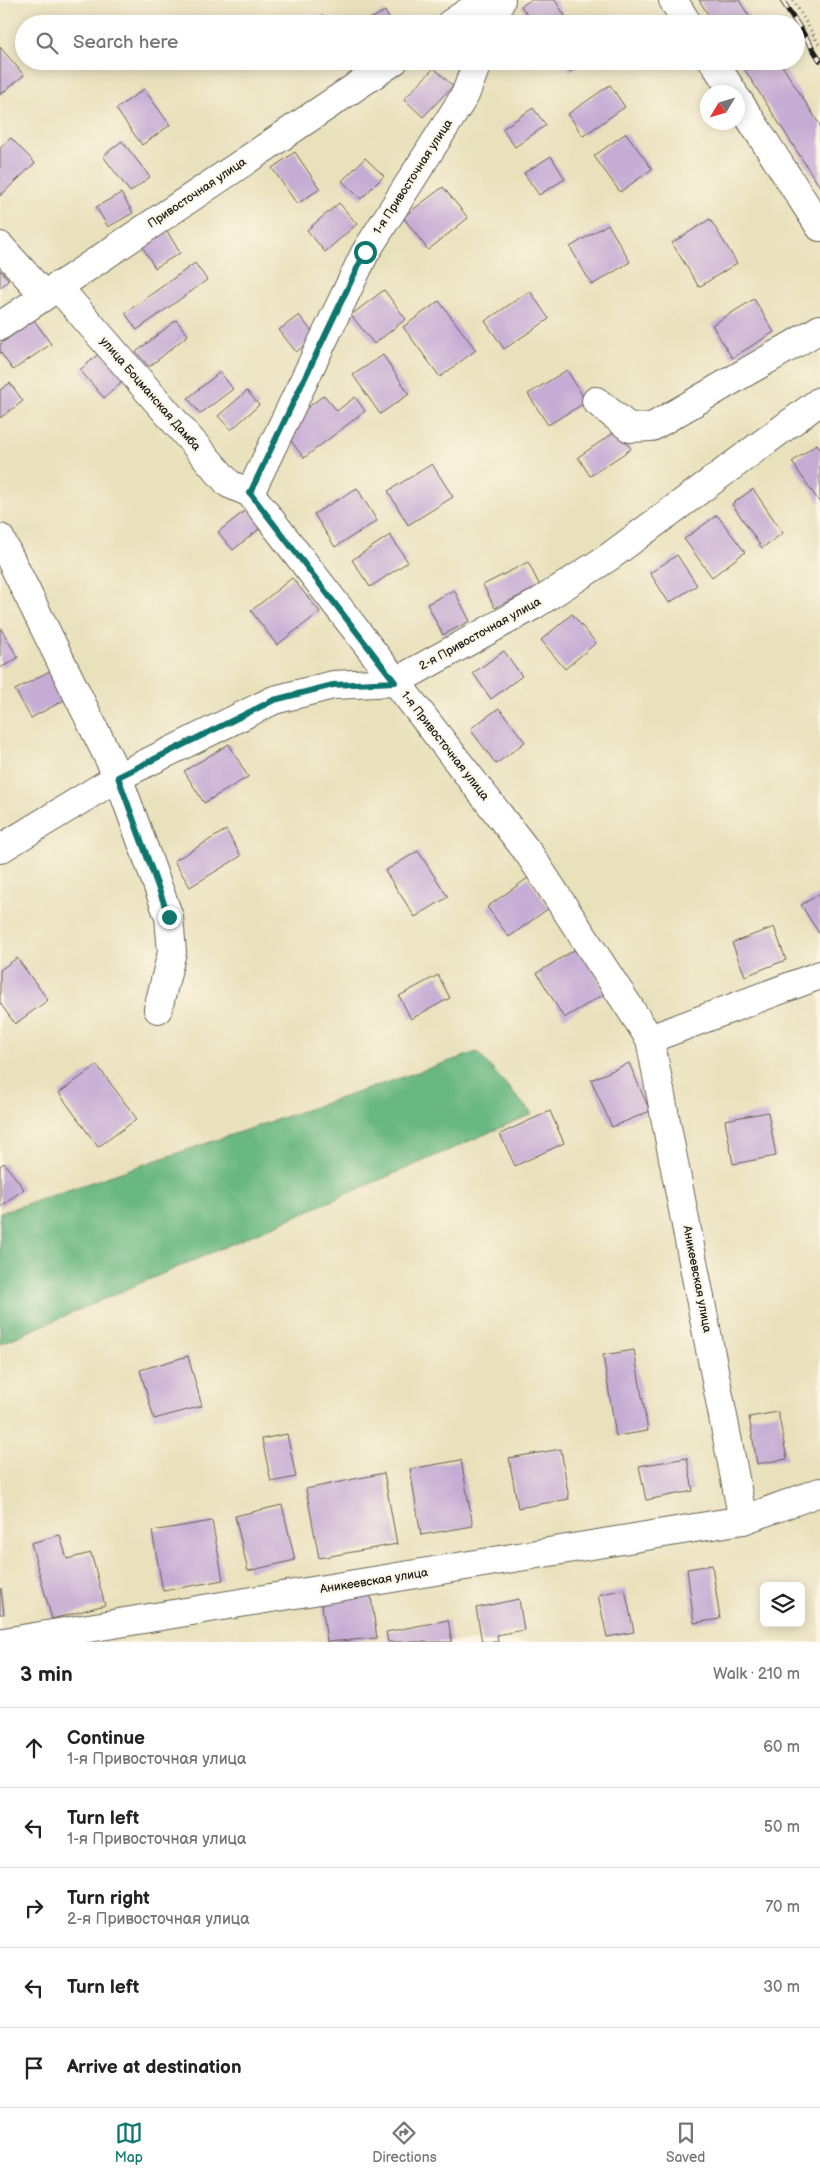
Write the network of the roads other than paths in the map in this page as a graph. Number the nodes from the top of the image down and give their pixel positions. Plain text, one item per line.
1 (486, 0) edge
2 (501, 0) edge
3 (673, 0) edge
4 (464, 15) edge
5 (495, 15) edge
6 (682, 15) edge
7 (381, 70) edge
8 (475, 70) edge
9 (718, 70) edge
10 (728, 85) edge
11 (745, 111) edge
12 (820, 227) edge
13 (0, 246) edge
14 (51, 290) junction
15 (0, 326) edge
16 (820, 329) edge
17 (596, 401) dead end
18 (820, 401) edge
19 (250, 493) junction
20 (0, 538) edge
21 (395, 682) junction
22 (118, 777) junction
23 (0, 849) edge
24 (820, 975) edge
25 (158, 1009) dead end
26 (650, 1039) junction
27 (820, 1492) edge
28 (743, 1520) junction
29 (4, 1642) edge

1 - 4 street
2 - 5 street
3 - 6 street
7 - 14 street, Привосточная улица
8 - 19 street, 1-я Привосточная улица
9 - 10 street
11 - 12 street
13 - 14 street
14 - 15 street, Привосточная улица
14 - 19 street, улица Боцманская Дамба
16 - 17 street
18 - 21 street, 2-я Привосточная улица
19 - 21 street, 1-я Привосточная улица
20 - 22 street
21 - 22 street, 2-я Привосточная улица
21 - 26 street, 1-я Привосточная улица
22 - 23 street, 2-я Привосточная улица
22 - 25 street
24 - 26 street
26 - 28 street, Аникеевская улица
27 - 28 street, Аникеевская улица
28 - 29 street, Аникеевская улица

